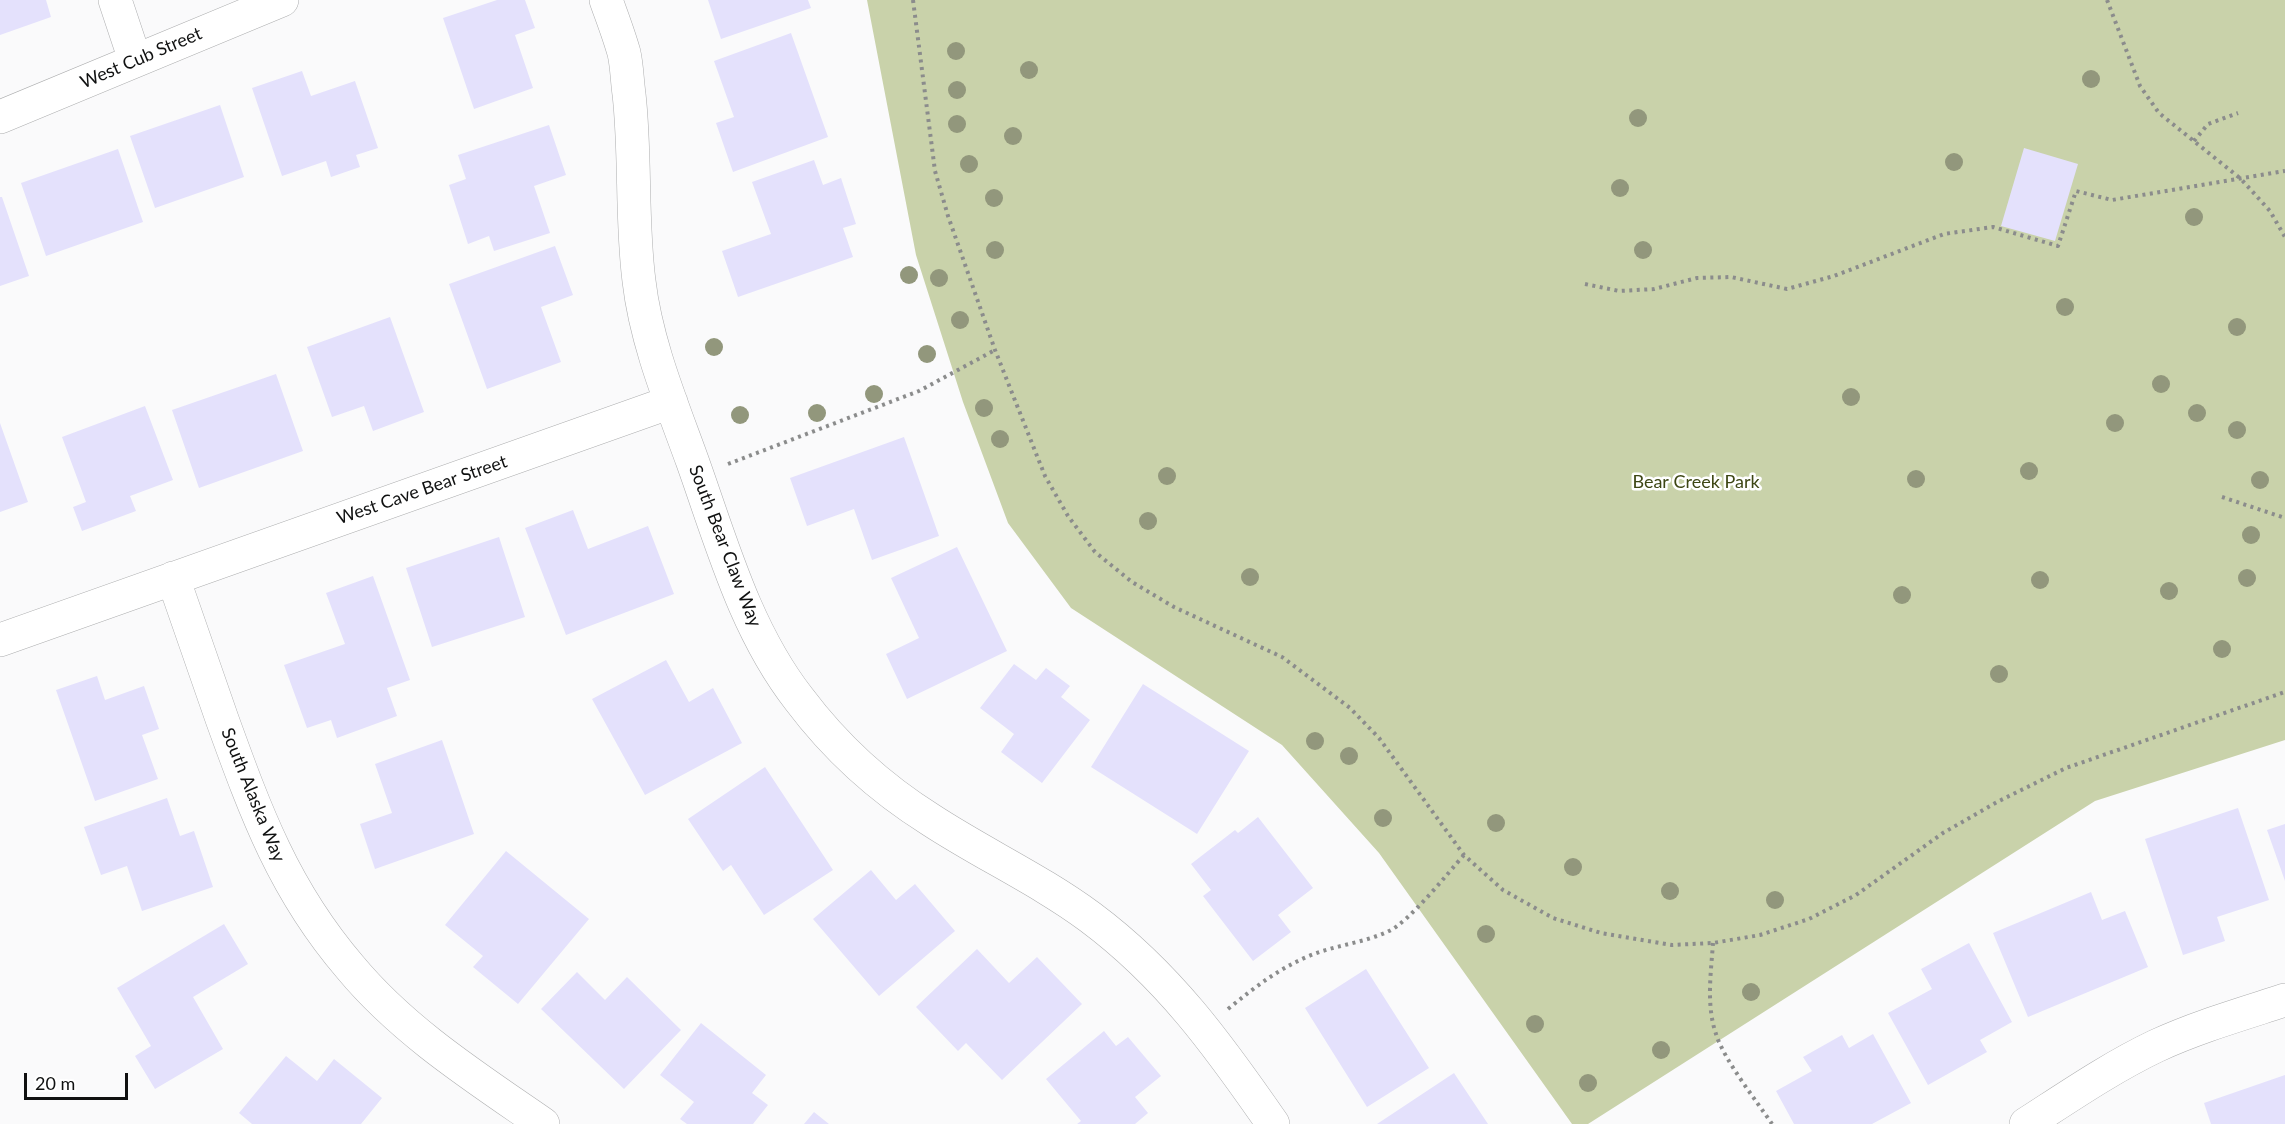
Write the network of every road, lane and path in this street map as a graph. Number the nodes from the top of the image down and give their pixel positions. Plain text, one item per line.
1 (115, 0) edge
2 (282, 0) edge
3 (606, 0) edge
4 (913, 0) edge
5 (2107, 0) edge
6 (135, 60) junction
7 (2238, 113) dead end
8 (0, 117) edge
9 (2194, 141) junction
10 (2285, 171) edge
11 (2241, 179) junction
12 (2285, 237) edge
13 (1585, 284) dead end
14 (994, 350) junction
15 (671, 402) junction
16 (698, 476) junction
17 (2222, 496) dead end
18 (2285, 518) edge
19 (173, 578) junction
20 (0, 640) edge
21 (2285, 692) edge
22 (1464, 855) junction
23 (1713, 942) junction
24 (2285, 1000) edge
25 (1204, 1028) junction
26 (510, 1115) edge
27 (543, 1124) edge
28 (1273, 1124) edge
29 (1772, 1124) edge
30 (2026, 1124) edge

1 - 6 street
2 - 6 street, West Cub Street
3 - 15 street, South Bear Claw Way
4 - 14 path
5 - 9 path
6 - 8 street, West Cub Street
7 - 9 path
9 - 11 path
10 - 11 path
11 - 12 path
11 - 13 path
14 - 16 path
14 - 22 path
15 - 16 street, South Bear Claw Way
15 - 19 street, West Cave Bear Street
16 - 25 street, South Bear Claw Way
17 - 18 path
19 - 20 street, West Cave Bear Street
19 - 26 street, South Alaska Way
21 - 23 path
22 - 23 path
22 - 25 path
23 - 29 path
24 - 30 street
25 - 28 street, South Bear Claw Way
26 - 27 street, South Alaska Way

